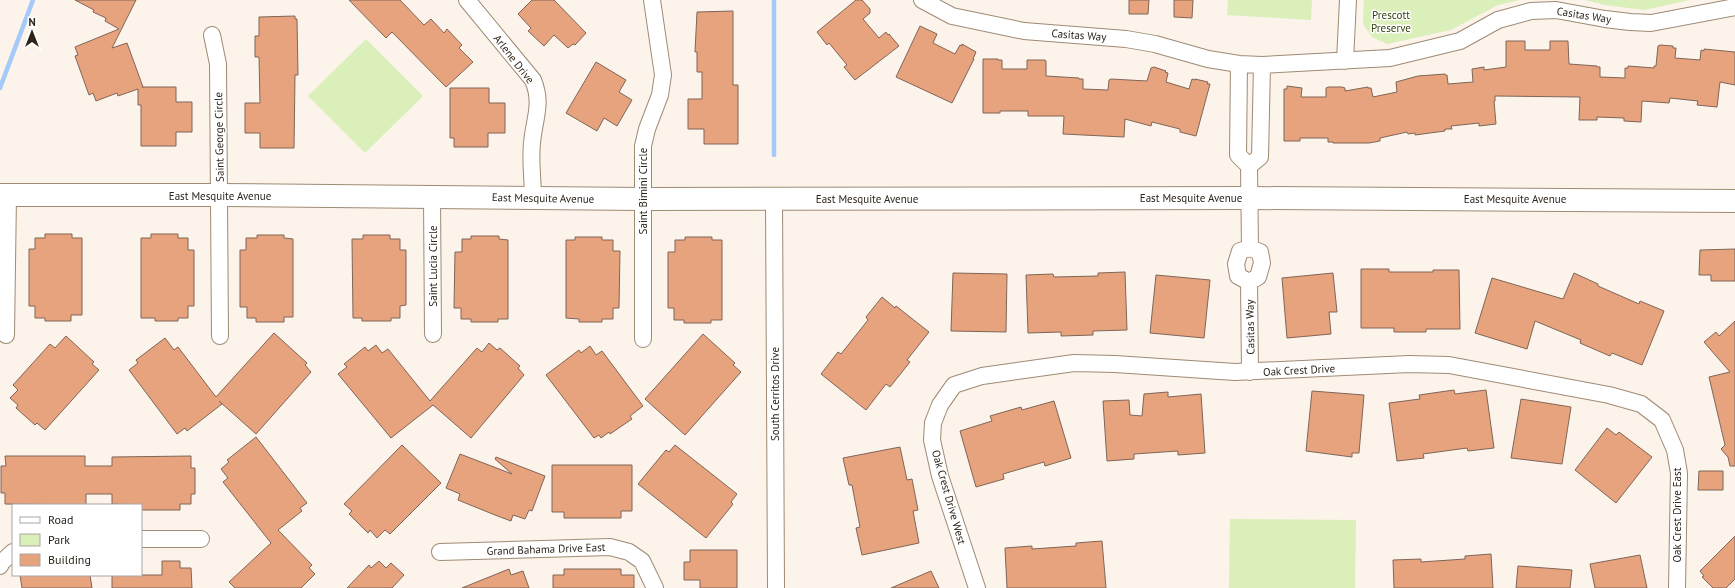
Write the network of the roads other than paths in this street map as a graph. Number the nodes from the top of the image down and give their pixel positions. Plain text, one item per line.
1 (467, 0) edge
2 (652, 0) edge
3 (922, 0) edge
4 (1348, 0) edge
5 (1735, 7) edge
6 (212, 35) dead end
7 (1345, 61) junction
8 (1239, 64) junction
9 (1262, 65) junction
10 (1249, 166) junction
11 (4, 195) edge
12 (220, 195) junction
13 (432, 197) junction
14 (1250, 198) junction
15 (534, 199) junction
16 (642, 199) junction
17 (774, 199) junction
18 (1735, 201) edge
19 (1250, 248) junction
20 (1249, 282) junction
21 (433, 334) dead end
22 (6, 335) dead end
23 (220, 336) dead end
24 (644, 339) dead end
25 (1250, 372) junction
26 (940, 405) joint
27 (1662, 420) joint
28 (142, 539) edge
29 (201, 539) dead end
30 (440, 552) dead end
31 (12, 553) edge
32 (0, 566) edge
33 (654, 588) edge
34 (776, 588) edge
35 (977, 588) edge
36 (1677, 588) edge

1 - 15 street, Arlene Drive
2 - 16 street, Saint Bimini Circle
3 - 8 street, Casitas Way
4 - 7 street
5 - 7 street, Casitas Way
6 - 12 street, Saint George Circle
7 - 9 street, Casitas Way
8 - 9 street, Casitas Way
8 - 10 street
9 - 10 street
10 - 14 street
11 - 12 street, East Mesquite Avenue
11 - 22 street
12 - 13 street, East Mesquite Avenue
12 - 23 street, Saint George Circle
13 - 15 street, East Mesquite Avenue
13 - 21 street, Saint Lucia Circle
14 - 17 street, East Mesquite Avenue
14 - 18 street, East Mesquite Avenue
14 - 19 street
15 - 16 street, East Mesquite Avenue
16 - 17 street, East Mesquite Avenue
16 - 24 street, Saint Bimini Circle
17 - 34 street, South Cerritos Drive
19 - 20 street
19 - 20 street
20 - 25 street, Casitas Way
25 - 26 street, Oak Crest Drive
25 - 27 street, Oak Crest Drive
26 - 35 street, Oak Crest Drive West
27 - 36 street, Oak Crest Drive East
28 - 29 street
30 - 33 street, Grand Bahama Drive East
31 - 32 street

